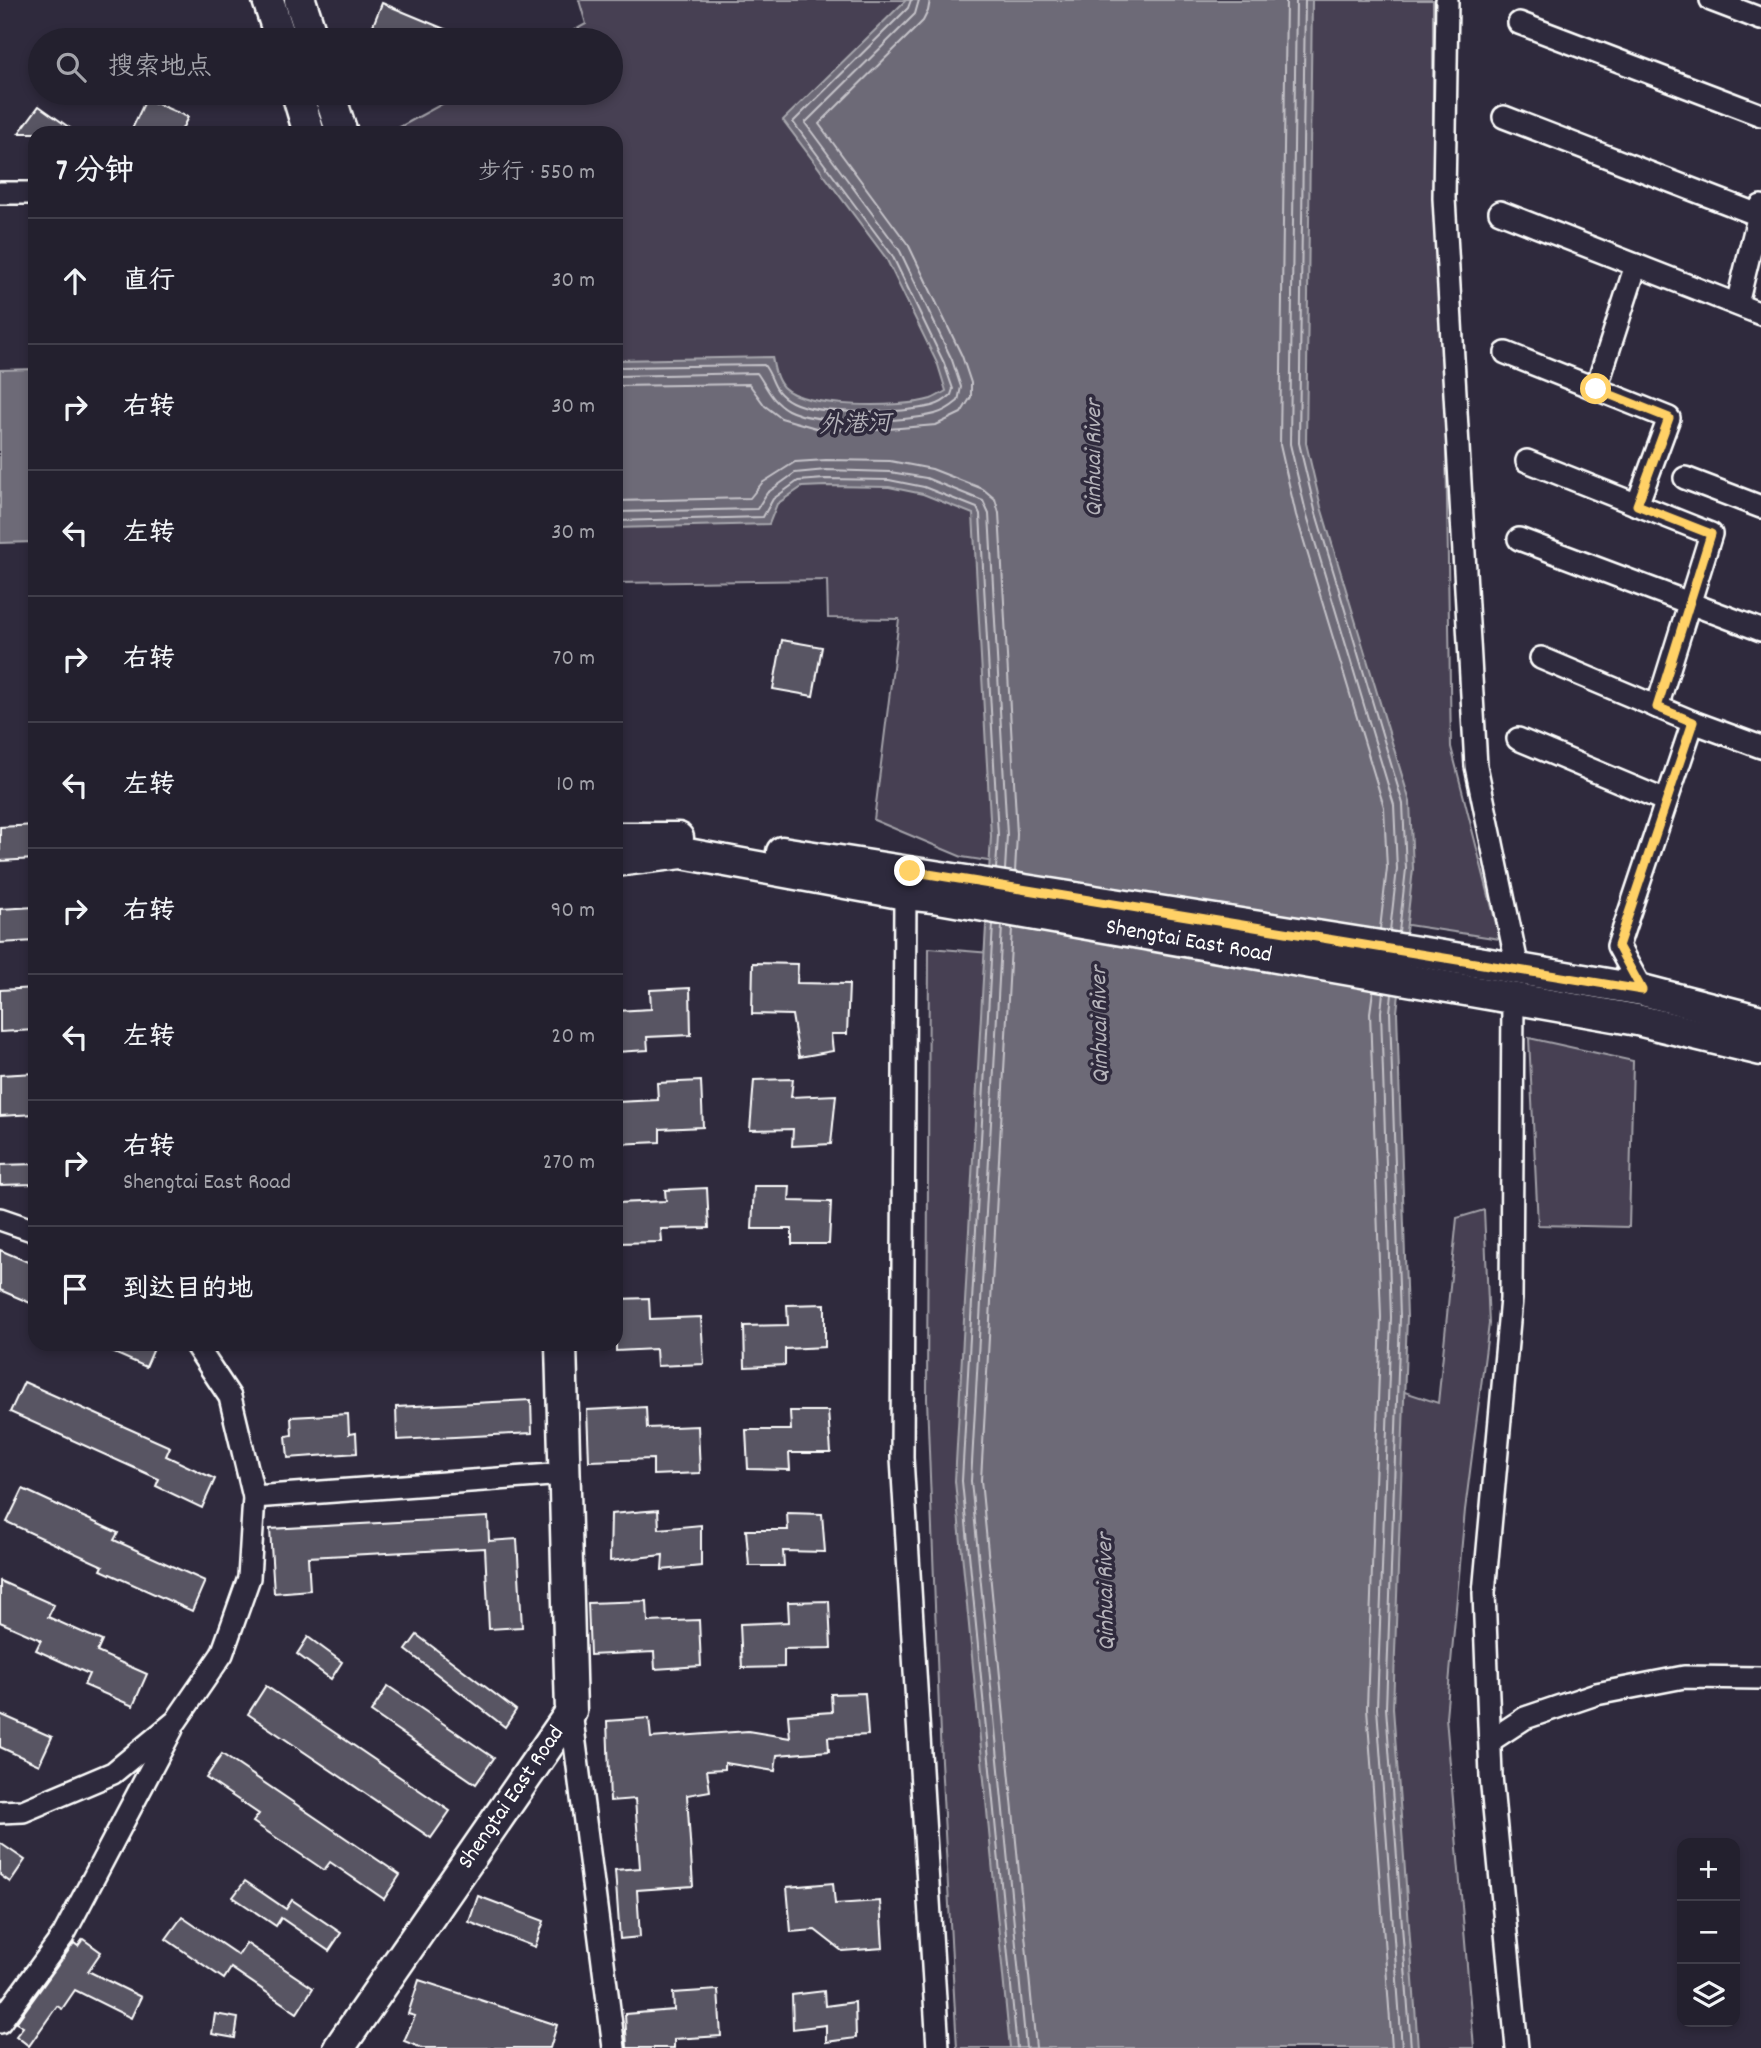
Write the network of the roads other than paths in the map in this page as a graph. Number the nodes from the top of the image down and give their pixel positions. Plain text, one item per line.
1 (268, 0) edge
2 (300, 0) edge
3 (1447, 0) edge
4 (1711, 0) edge
5 (1761, 19) edge
6 (1520, 23) dead end
7 (277, 28) edge
8 (309, 28) edge
9 (300, 105) edge
10 (333, 105) edge
11 (1761, 115) edge
12 (1504, 117) dead end
13 (307, 126) edge
14 (340, 126) edge
15 (0, 193) edge
16 (28, 193) edge
17 (1500, 212) dead end
18 (1760, 212) edge
19 (1636, 265) junction
20 (1737, 304) junction
21 (1761, 314) edge
22 (1506, 354) dead end
23 (1596, 389) junction
24 (1527, 461) dead end
25 (1685, 478) dead end
26 (1637, 505) junction
27 (1761, 507) edge
28 (1519, 539) dead end
29 (1689, 603) junction
30 (1761, 630) edge
31 (1541, 658) dead end
32 (1657, 707) junction
33 (1693, 722) junction
34 (1518, 739) dead end
35 (1761, 747) edge
36 (1666, 801) junction
37 (623, 838) edge
38 (623, 860) edge
39 (920, 884) junction
40 (1518, 969) junction
41 (1642, 990) junction
42 (1513, 998) junction
43 (1761, 1021) edge
44 (1761, 1050) edge
45 (0, 1219) edge
46 (28, 1229) edge
47 (200, 1351) edge
48 (561, 1351) edge
49 (565, 1474) junction
50 (254, 1497) junction
51 (1761, 1678) edge
52 (571, 1712) junction
53 (176, 1721) junction
54 (1490, 1741) junction
55 (0, 1812) edge
56 (0, 2022) edge
57 (339, 2048) edge
58 (614, 2048) edge
59 (938, 2048) edge
60 (1517, 2048) edge

1 - 7 main road
2 - 8 main road
3 - 40 street
4 - 5 street
6 - 11 street
9 - 13 main road
10 - 14 main road
12 - 18 street
15 - 16 street
17 - 19 street
18 - 20 street
19 - 20 street
19 - 23 street
20 - 21 street
22 - 23 street
23 - 26 street
24 - 26 street
25 - 27 street
26 - 29 street
28 - 29 street
29 - 30 street
29 - 32 street
31 - 32 street
32 - 33 street
33 - 35 street
33 - 36 street
34 - 36 street
36 - 41 street
37 - 39 main road, Shengtai East Road
38 - 39 main road, Shengtai East Road
39 - 40 main road, Shengtai East Road
39 - 42 main road, Shengtai East Road
39 - 59 street
40 - 41 main road, Shengtai East Road
41 - 43 main road, Shengtai East Road
42 - 44 main road, Shengtai East Road
42 - 54 street
45 - 46 street
47 - 50 street
48 - 49 main road, Shengtai East Road
49 - 50 street
49 - 52 main road, Shengtai East Road
50 - 53 street
51 - 54 street
52 - 57 main road, Shengtai East Road
52 - 58 street
53 - 55 street
53 - 56 street
54 - 60 street

